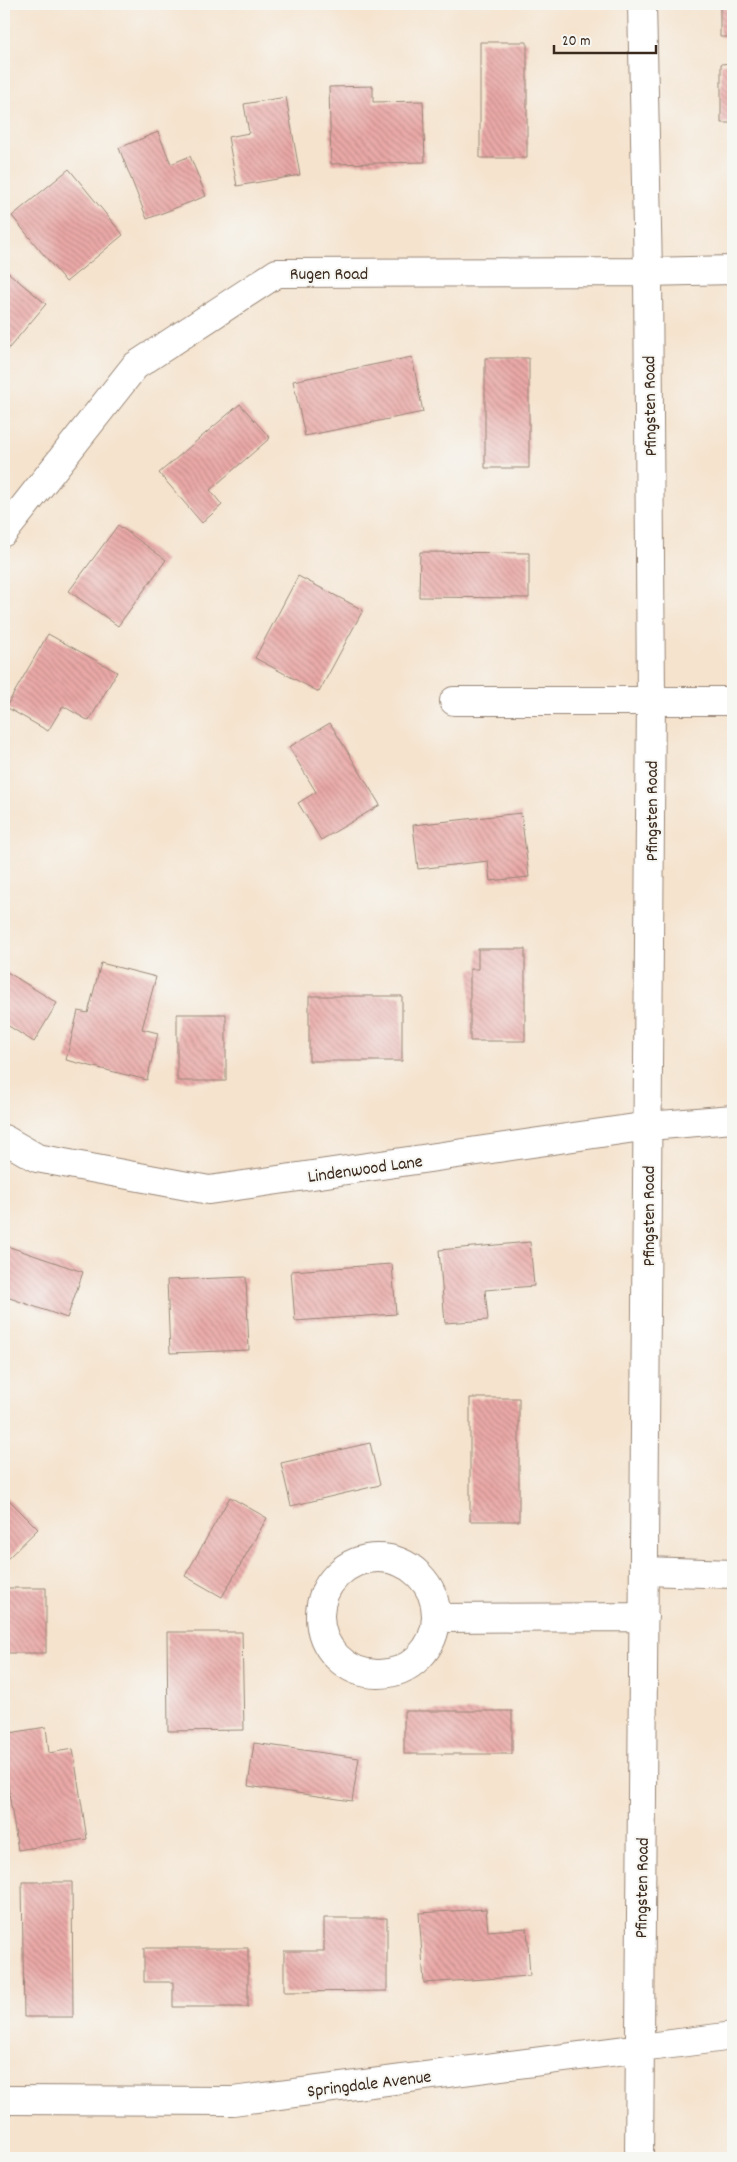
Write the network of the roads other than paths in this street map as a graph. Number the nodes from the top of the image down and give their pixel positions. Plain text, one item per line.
1 (642, 4) edge
2 (733, 270) edge
3 (648, 272) junction
4 (4, 532) edge
5 (651, 699) junction
6 (454, 700) dead end
7 (733, 701) edge
8 (733, 1119) edge
9 (649, 1126) junction
10 (4, 1139) edge
11 (645, 1570) junction
12 (733, 1574) edge
13 (437, 1618) junction
14 (644, 1618) junction
15 (733, 2036) edge
16 (639, 2048) junction
17 (4, 2100) edge
18 (639, 2158) edge

1 - 3 street, Pfingsten Road
2 - 3 street, Rugen Road
3 - 4 street, Rugen Road
3 - 5 street, Pfingsten Road
5 - 6 street
5 - 7 street
5 - 9 street, Pfingsten Road
8 - 9 street, Lindenwood Lane
9 - 10 street, Lindenwood Lane
9 - 11 street, Pfingsten Road
11 - 12 street
11 - 14 street, Pfingsten Road
13 - 13 street
13 - 14 street
14 - 16 street, Pfingsten Road
15 - 16 street, Springdale Avenue
16 - 17 street, Springdale Avenue
16 - 18 street, Pfingsten Road

